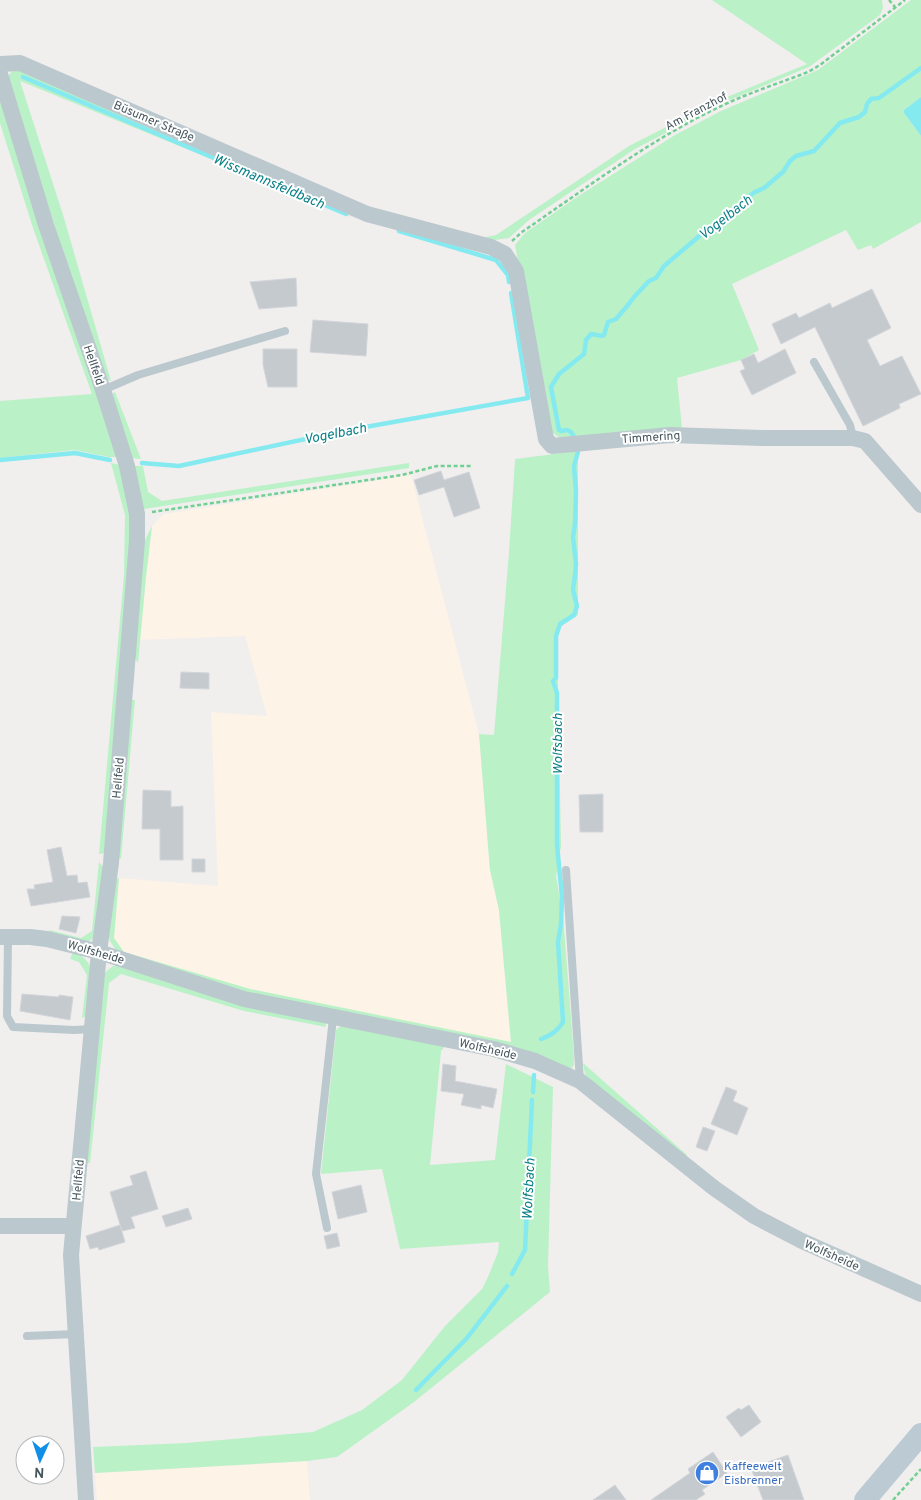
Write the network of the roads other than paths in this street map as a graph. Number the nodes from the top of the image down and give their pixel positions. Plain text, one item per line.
1 (0, 64) edge
2 (0, 74) edge
3 (505, 254) joint
4 (285, 331) dead end
5 (814, 362) dead end
6 (103, 390) junction
7 (853, 438) junction
8 (921, 505) edge
9 (566, 870) dead end
10 (4, 937) edge
11 (99, 952) junction
12 (333, 1018) junction
13 (92, 1028) junction
14 (580, 1081) junction
15 (0, 1226) edge
16 (73, 1226) junction
17 (327, 1228) dead end
18 (921, 1294) edge
19 (76, 1334) junction
20 (27, 1336) dead end
21 (921, 1434) edge
22 (86, 1500) edge
23 (865, 1500) edge

1 - 3 street, Büsumer Straße
2 - 6 street, Hellfeld
3 - 7 street, Timmering
4 - 6 lane
5 - 7 lane
6 - 11 street, Hellfeld
7 - 8 street
9 - 14 lane
10 - 11 street, Wolfsheide
10 - 13 lane
11 - 12 street, Wolfsheide
11 - 13 street, Hellfeld
12 - 14 street, Wolfsheide
12 - 17 lane
13 - 16 street, Hellfeld
14 - 18 street, Wolfsheide
15 - 16 street
16 - 19 street, Hellfeld
19 - 20 lane
19 - 22 street, Hellfeld
21 - 23 main road

